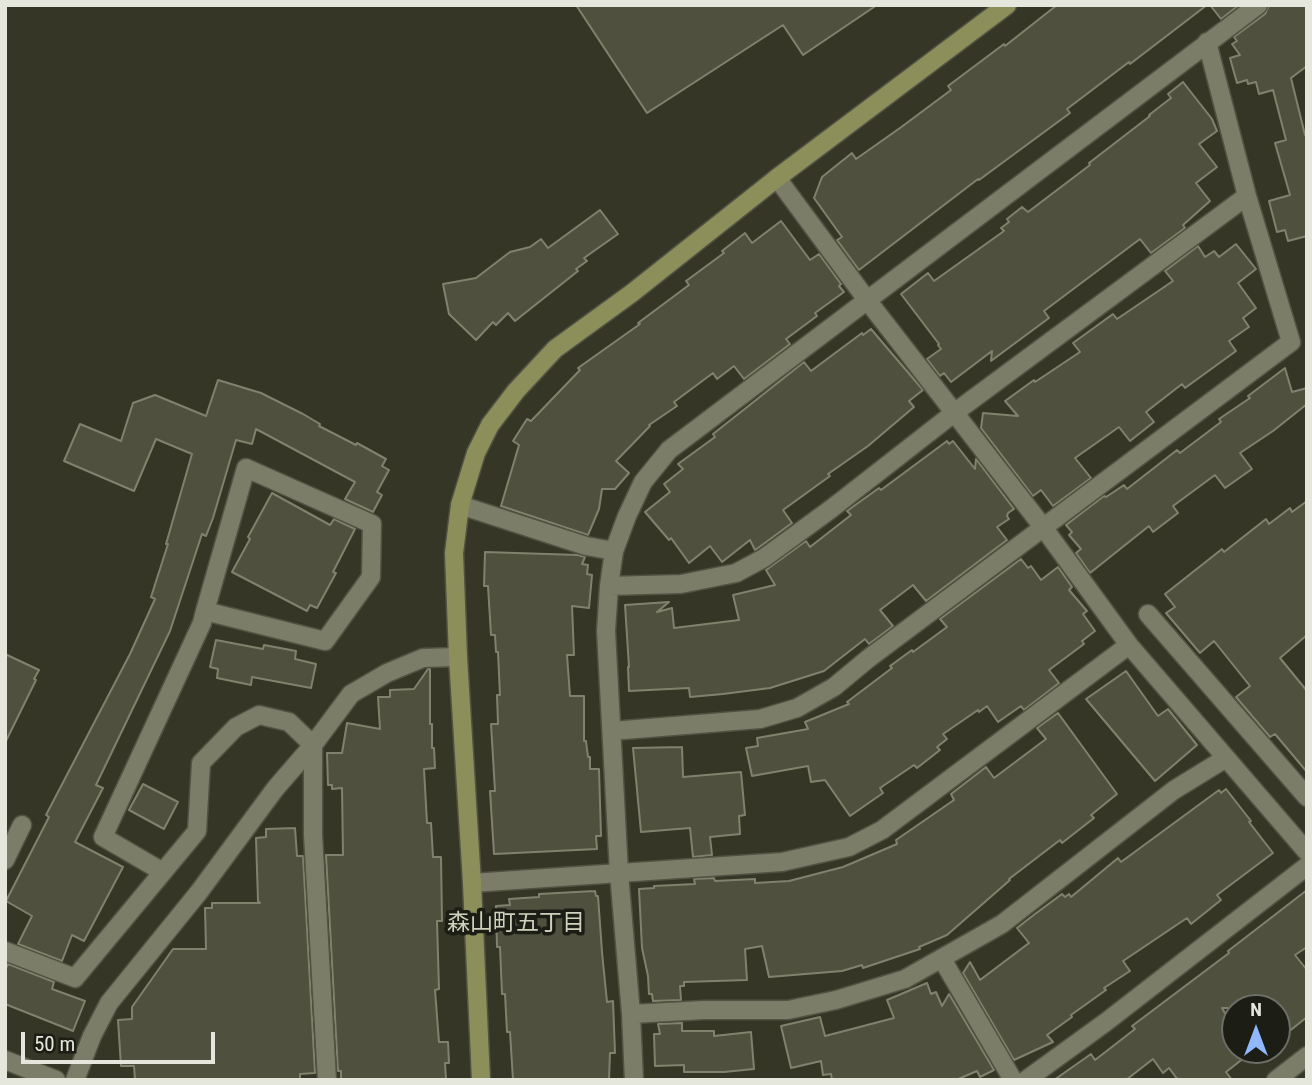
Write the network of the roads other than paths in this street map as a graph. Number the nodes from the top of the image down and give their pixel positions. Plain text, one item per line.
1 (1007, 5) edge
2 (1258, 5) edge
3 (1207, 42) junction
4 (777, 178) junction
5 (1247, 196) junction
6 (867, 300) junction
7 (954, 413) junction
8 (460, 505) junction
9 (1044, 527) junction
10 (614, 551) junction
11 (609, 586) junction
12 (205, 611) junction
13 (1148, 614) dead end
14 (1129, 645) junction
15 (458, 657) junction
16 (612, 731) junction
17 (313, 745) junction
18 (1226, 758) junction
19 (1307, 797) edge
20 (22, 825) dead end
21 (1307, 852) edge
22 (5, 860) edge
23 (1307, 866) edge
24 (163, 872) junction
25 (619, 873) junction
26 (472, 883) junction
27 (5, 951) edge
28 (942, 959) junction
29 (631, 1014) junction
30 (1307, 1056) edge
31 (5, 1060) edge
32 (56, 1080) edge
33 (75, 1080) edge
34 (327, 1080) edge
35 (481, 1080) edge
36 (634, 1080) edge
37 (1013, 1080) edge
38 (1026, 1080) edge
39 (1276, 1080) edge

1 - 4 street
2 - 3 street
3 - 5 street
3 - 6 street
4 - 6 street
4 - 8 street
5 - 7 street
5 - 9 street
6 - 7 street
6 - 10 street
7 - 9 street
7 - 11 street
8 - 10 street
8 - 15 street
9 - 14 street
9 - 16 street
10 - 11 street
11 - 16 street
12 - 12 street
12 - 24 street
13 - 19 street
14 - 18 street
14 - 25 street
15 - 17 street
15 - 26 street
16 - 25 street
17 - 24 street
17 - 33 street
17 - 34 street
18 - 21 street
18 - 28 street
20 - 22 street
23 - 38 street
24 - 27 street
25 - 26 street
25 - 29 street
26 - 35 street
28 - 29 street
28 - 37 street
29 - 36 street
30 - 39 street
31 - 32 street

